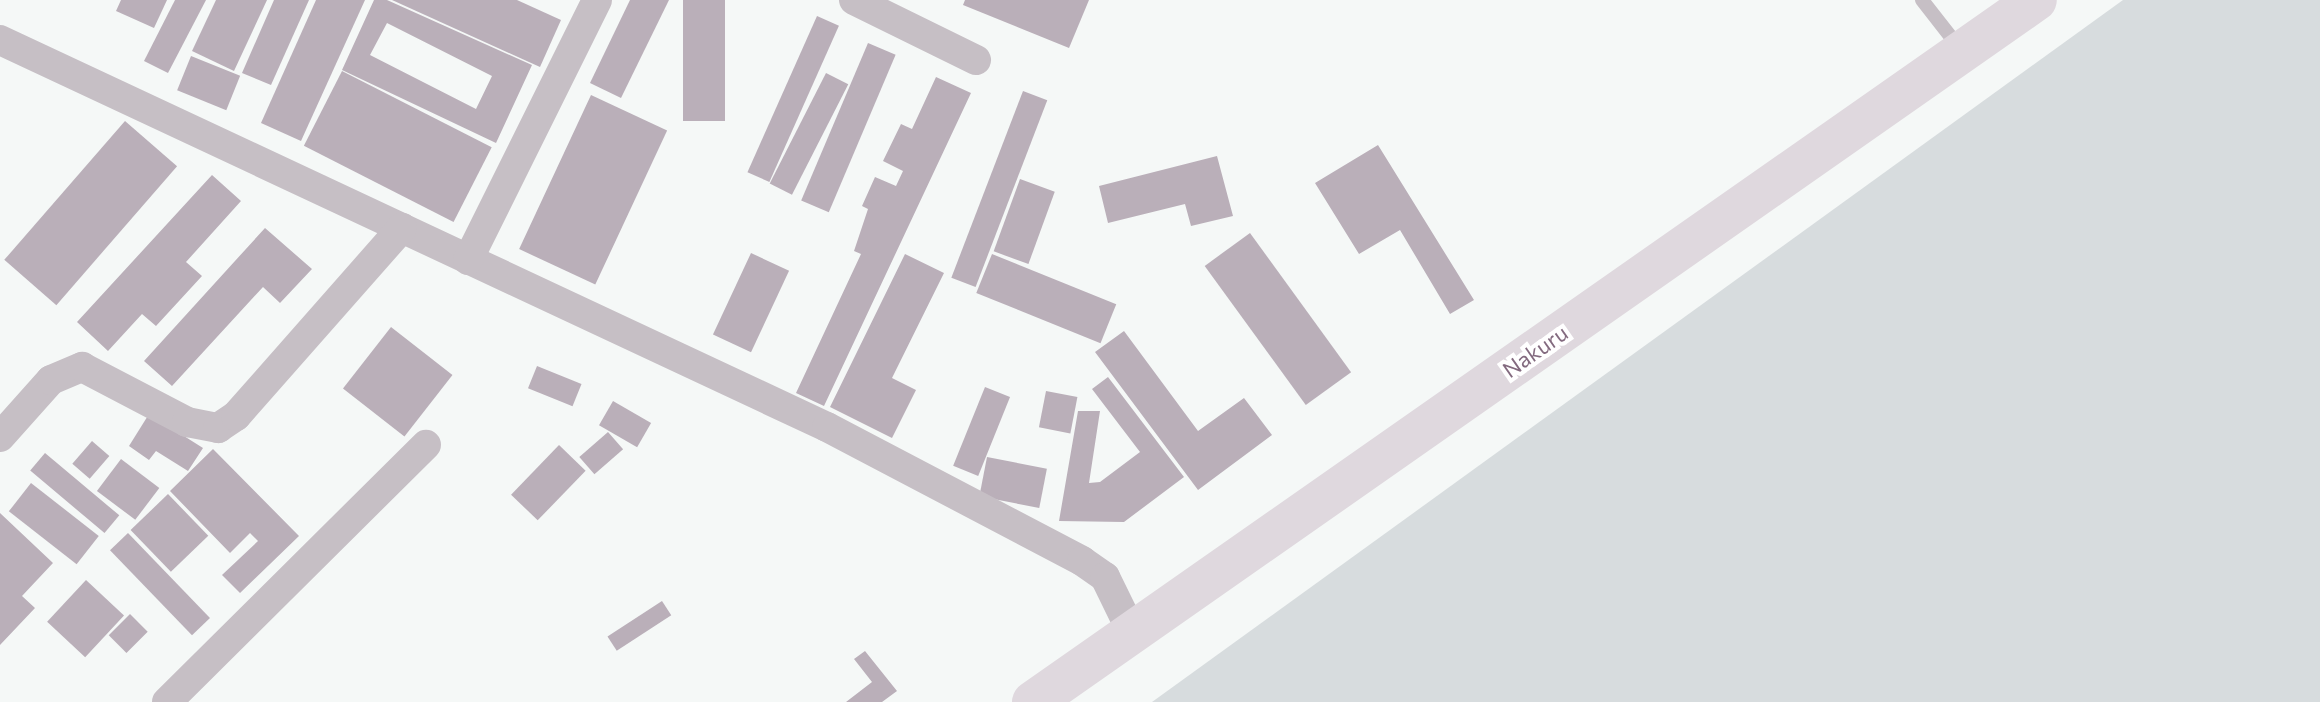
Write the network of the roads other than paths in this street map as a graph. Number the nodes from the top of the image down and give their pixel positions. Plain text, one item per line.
1 (597, 0) edge
2 (854, 0) edge
3 (1922, 0) edge
4 (2036, 0) edge
5 (0, 40) edge
6 (1964, 53) junction
7 (976, 60) dead end
8 (402, 228) junction
9 (468, 260) junction
10 (0, 437) edge
11 (426, 445) dead end
12 (1132, 632) junction
13 (167, 702) edge
14 (1033, 702) edge

1 - 9 street
2 - 7 street
3 - 6 lane
4 - 6 main road, Nakuru
5 - 8 street
6 - 12 main road, Nakuru
8 - 9 street
8 - 10 street
9 - 12 street
11 - 13 street
12 - 14 main road, Nakuru

